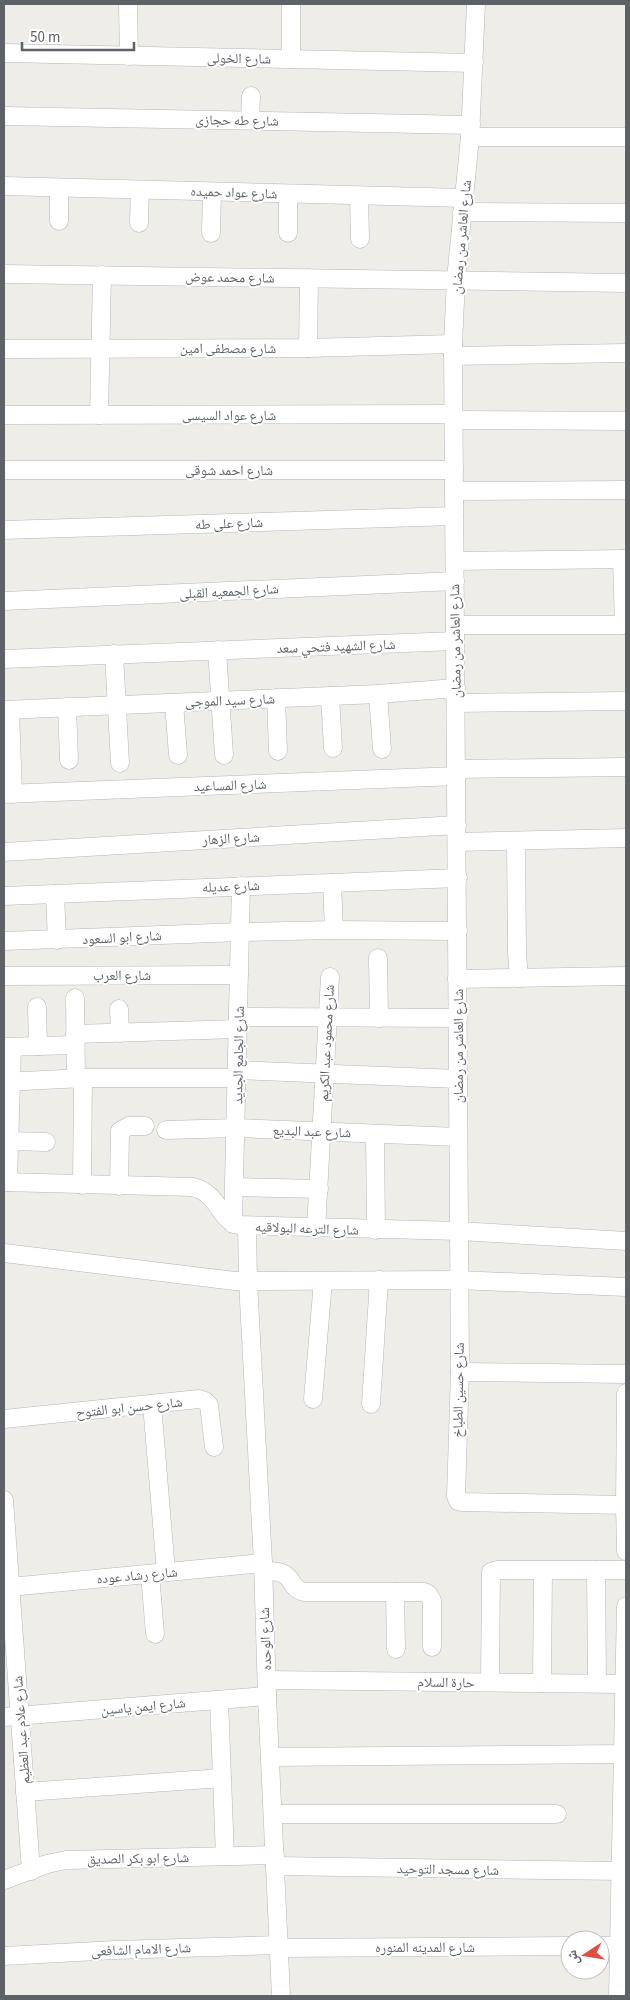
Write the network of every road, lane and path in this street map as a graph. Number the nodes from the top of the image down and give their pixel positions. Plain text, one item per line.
1 (128, 4) edge
2 (291, 4) edge
3 (476, 4) edge
4 (4, 53) edge
5 (129, 56) junction
6 (291, 59) junction
7 (474, 63) junction
8 (250, 96) dead end
9 (4, 116) edge
10 (250, 120) junction
11 (470, 131) junction
12 (626, 137) edge
13 (4, 186) edge
14 (59, 188) junction
15 (140, 190) junction
16 (212, 192) junction
17 (288, 194) junction
18 (360, 196) junction
19 (463, 205) junction
20 (626, 213) edge
21 (59, 221) dead end
22 (139, 223) dead end
23 (212, 233) dead end
24 (288, 233) dead end
25 (360, 239) dead end
26 (4, 274) edge
27 (102, 275) junction
28 (308, 278) junction
29 (456, 279) junction
30 (626, 283) edge
31 (308, 348) junction
32 (4, 349) edge
33 (101, 349) junction
34 (453, 350) junction
35 (626, 352) edge
36 (4, 415) edge
37 (99, 415) junction
38 (454, 417) junction
39 (626, 421) edge
40 (4, 470) edge
41 (454, 470) junction
42 (626, 490) edge
43 (454, 491) junction
44 (454, 516) junction
45 (4, 530) edge
46 (624, 559) edge
47 (455, 561) junction
48 (455, 580) junction
49 (4, 601) edge
50 (625, 625) edge
51 (455, 633) junction
52 (217, 650) junction
53 (114, 654) junction
54 (4, 659) edge
55 (378, 694) junction
56 (330, 696) junction
57 (456, 696) junction
58 (276, 698) junction
59 (221, 701) junction
60 (626, 701) edge
61 (174, 703) junction
62 (117, 705) junction
63 (67, 707) junction
64 (7, 710) edge
65 (334, 748) dead end
66 (382, 749) dead end
67 (278, 751) dead end
68 (178, 755) dead end
69 (224, 755) dead end
70 (69, 760) dead end
71 (120, 762) dead end
72 (626, 767) edge
73 (457, 772) junction
74 (8, 794) edge
75 (457, 833) junction
76 (626, 838) edge
77 (516, 841) junction
78 (4, 852) edge
79 (458, 878) junction
80 (332, 883) junction
81 (241, 886) junction
82 (55, 894) junction
83 (4, 896) edge
84 (334, 930) junction
85 (458, 931) junction
86 (240, 932) junction
87 (57, 940) junction
88 (4, 942) edge
89 (378, 958) dead end
90 (240, 975) junction
91 (4, 976) edge
92 (626, 976) edge
93 (330, 977) dead end
94 (519, 978) junction
95 (457, 979) junction
96 (75, 998) dead end
97 (37, 1006) dead end
98 (119, 1009) dead end
99 (328, 1017) junction
100 (379, 1018) junction
101 (458, 1018) junction
102 (238, 1023) junction
103 (120, 1032) junction
104 (75, 1040) junction
105 (38, 1046) junction
106 (8, 1047) edge
107 (237, 1074) junction
108 (325, 1074) junction
109 (80, 1079) junction
110 (458, 1079) junction
111 (8, 1081) edge
112 (145, 1126) dead end
113 (236, 1128) junction
114 (166, 1130) dead end
115 (322, 1132) junction
116 (8, 1134) edge
117 (375, 1134) junction
118 (458, 1137) junction
119 (46, 1142) dead end
120 (6, 1182) edge
121 (82, 1185) junction
122 (119, 1186) junction
123 (235, 1187) junction
124 (318, 1188) junction
125 (240, 1225) junction
126 (316, 1229) junction
127 (376, 1230) junction
128 (459, 1231) junction
129 (626, 1241) edge
130 (4, 1253) edge
131 (323, 1280) junction
132 (379, 1280) junction
133 (458, 1280) junction
134 (248, 1281) junction
135 (626, 1287) edge
136 (460, 1372) junction
137 (626, 1374) edge
138 (626, 1393) edge
139 (313, 1399) dead end
140 (152, 1404) junction
141 (371, 1404) dead end
142 (4, 1419) edge
143 (214, 1447) dead end
144 (4, 1500) edge
145 (625, 1505) edge
146 (626, 1551) edge
147 (6, 1560) edge
148 (263, 1567) junction
149 (596, 1570) junction
150 (626, 1570) edge
151 (542, 1571) junction
152 (158, 1573) junction
153 (10, 1587) junction
154 (395, 1592) junction
155 (626, 1606) edge
156 (155, 1634) dead end
157 (432, 1647) dead end
158 (396, 1648) dead end
159 (490, 1682) junction
160 (542, 1683) junction
161 (597, 1684) junction
162 (625, 1684) junction
163 (267, 1688) junction
164 (219, 1700) junction
165 (12, 1717) edge
166 (624, 1749) edge
167 (270, 1757) junction
168 (222, 1778) junction
169 (25, 1792) junction
170 (273, 1814) junction
171 (557, 1814) dead end
172 (225, 1856) junction
173 (275, 1861) junction
174 (31, 1871) junction
175 (622, 1879) edge
176 (4, 1880) edge
177 (279, 1946) junction
178 (560, 1946) edge
179 (610, 1946) edge
180 (618, 1946) junction
181 (4, 1956) edge
182 (281, 1996) edge
183 (618, 1996) edge

1 - 5 street
2 - 6 street
3 - 7 street, شارع العاشر من رمضان
4 - 5 street, شارع الخولى
5 - 6 street, شارع الخولى
6 - 7 street, شارع الخولى
7 - 11 street, شارع العاشر من رمضان
8 - 10 street
9 - 10 street, شارع طه حجازى
10 - 11 street, شارع طه حجازى
11 - 12 street, شارع طه حجازى
11 - 19 street, شارع العاشر من رمضان
13 - 14 street, شارع عواد حميده
14 - 15 street, شارع عواد حميده
14 - 21 street
15 - 16 street, شارع عواد حميده
15 - 22 street
16 - 17 street, شارع عواد حميده
16 - 23 street
17 - 18 street, شارع عواد حميده
17 - 24 street
18 - 19 street, شارع عواد حميده
18 - 25 street
19 - 20 street, شارع عواد حميده
19 - 29 street, شارع العاشر من رمضان
26 - 27 street, شارع محمد عوض
27 - 28 street, شارع محمد عوض
27 - 33 street
28 - 29 street, شارع محمد عوض
28 - 31 street
29 - 30 street, شارع محمد عوض
29 - 34 street, شارع العاشر من رمضان
31 - 33 street, شارع مصطفى امين
31 - 34 street, شارع مصطفى امين
32 - 33 street, شارع مصطفى امين
33 - 37 street
34 - 35 street, شارع مصطفى امين
34 - 38 street, شارع العاشر من رمضان
36 - 37 street, شارع عواد السيسى
37 - 38 street, شارع عواد السيسى
38 - 39 street, شارع عواد السيسى
38 - 41 street, شارع العاشر من رمضان
40 - 41 street, شارع احمد شوقى
41 - 43 street, شارع العاشر من رمضان
42 - 43 street
43 - 44 street, شارع العاشر من رمضان
44 - 45 street, شارع على طه
44 - 47 street, شارع العاشر من رمضان
46 - 47 street
46 - 50 street
47 - 48 street, شارع العاشر من رمضان
48 - 49 street, شارع الجمعيه القبلى
48 - 51 street, شارع العاشر من رمضان
50 - 51 street, شارع الشهيد فتحي سعد
51 - 52 street, شارع الشهيد فتحي سعد
51 - 57 street, شارع العاشر من رمضان
52 - 53 street, شارع الشهيد فتحي سعد
52 - 59 street
53 - 54 street, شارع الشهيد فتحي سعد
53 - 62 street
55 - 56 street, شارع سيد الموجى
55 - 57 street, شارع سيد الموجى
55 - 66 street
56 - 58 street, شارع سيد الموجى
56 - 65 street
57 - 60 street, شارع سيد الموجى
57 - 73 street, شارع العاشر من رمضان
58 - 59 street, شارع سيد الموجى
58 - 67 street
59 - 61 street, شارع سيد الموجى
59 - 69 street
61 - 62 street, شارع سيد الموجى
61 - 68 street
62 - 63 street, شارع سيد الموجى
62 - 71 street
63 - 64 street, شارع سيد الموجى
63 - 70 street
64 - 74 street
72 - 73 street, شارع المساعيد
73 - 74 street, شارع المساعيد
73 - 75 street, شارع العاشر من رمضان
75 - 77 street, شارع الزهار
75 - 78 street, شارع الزهار
75 - 79 street, شارع العاشر من رمضان
76 - 77 street, شارع الزهار
77 - 94 street
79 - 80 street, شارع عديله
79 - 85 street, شارع العاشر من رمضان
80 - 81 street, شارع عديله
80 - 84 street
81 - 82 street, شارع عديله
81 - 86 street, شارع الجامع الجديد
82 - 83 street, شارع عديله
82 - 87 street
84 - 85 street, شارع ابو السعود
84 - 86 street, شارع ابو السعود
85 - 95 street, شارع العاشر من رمضان
86 - 87 street, شارع ابو السعود
86 - 90 street, شارع الجامع الجديد
87 - 88 street, شارع ابو السعود
89 - 100 street
90 - 91 street, شارع العرب
90 - 102 street, شارع الجامع الجديد
92 - 94 street
93 - 99 street, شارع محمود عبد الكريم
94 - 95 street
95 - 101 street, شارع العاشر من رمضان
96 - 104 street
97 - 105 street
98 - 103 street
99 - 100 street
99 - 102 street
99 - 108 street, شارع محمود عبد الكريم
100 - 101 street
101 - 110 street, شارع العاشر من رمضان
102 - 103 street
102 - 107 street, شارع الجامع الجديد
103 - 104 street
104 - 105 street
104 - 109 street
105 - 106 street
106 - 111 street
107 - 108 street
107 - 109 street
107 - 113 street, شارع الجامع الجديد
108 - 110 street
108 - 115 street, شارع محمود عبد الكريم
109 - 111 street
109 - 121 street
110 - 118 street, شارع العاشر من رمضان
111 - 116 street
112 - 122 street
113 - 114 street, شارع عبد البديع
113 - 115 street, شارع عبد البديع
113 - 123 street, شارع الجامع الجديد
115 - 117 street, شارع عبد البديع
115 - 124 street, شارع محمود عبد الكريم
116 - 119 street
116 - 120 street
117 - 118 street, شارع عبد البديع
117 - 127 street
118 - 128 street, شارع العاشر من رمضان
120 - 121 street
121 - 122 street
122 - 125 street
123 - 124 street
123 - 125 street, شارع الجامع الجديد
124 - 126 street, شارع محمود عبد الكريم
125 - 126 street, شارع الترعه البولاقيه
125 - 134 street, شارع الجامع الجديد
126 - 127 street, شارع الترعه البولاقيه
127 - 128 street, شارع الترعه البولاقيه
128 - 129 street, شارع الترعه البولاقيه
128 - 133 street, شارع العاشر من رمضان
130 - 134 street
131 - 132 street
131 - 134 street
131 - 139 street
132 - 133 street
132 - 141 street
133 - 135 street
133 - 136 street, شارع حسين الطباخ
134 - 148 street, شارع الوحده
136 - 137 street
136 - 145 street, شارع حسين الطباخ
138 - 145 street
140 - 142 street, شارع حسن ابو الفتوح
140 - 143 street, شارع حسن ابو الفتوح
140 - 152 street
144 - 147 street, شارع علام عبد العظيم
145 - 146 street
147 - 153 street, شارع علام عبد العظيم
148 - 152 street, شارع رشاد عوده
148 - 154 street, شارع رشاد عوده
148 - 163 street, شارع الوحده
149 - 150 street
149 - 151 street
149 - 161 street
151 - 159 street
151 - 160 street
152 - 153 street, شارع رشاد عوده
152 - 156 street
153 - 165 street, شارع علام عبد العظيم
154 - 157 street, شارع رشاد عوده
154 - 158 street
155 - 162 street
159 - 160 street, حارة السلام
159 - 163 street, حارة السلام
160 - 161 street, حارة السلام
161 - 162 street, حارة السلام
162 - 166 street
163 - 164 street, شارع ايمن ياسين
163 - 167 street, شارع الوحده
164 - 165 street, شارع ايمن ياسين
164 - 168 street
165 - 169 street, شارع علام عبد العظيم
166 - 167 street
166 - 175 street
167 - 170 street, شارع الوحده
168 - 169 street
168 - 172 street
169 - 174 street, شارع علام عبد العظيم
170 - 171 street
170 - 173 street, شارع الوحده
172 - 173 street, شارع ابو بكر الصديق
172 - 174 street, شارع ابو بكر الصديق
173 - 175 street, شارع مسجد التوحيد
173 - 177 street, شارع الوحده
174 - 176 street, شارع ابو بكر الصديق
175 - 180 street
177 - 178 street, شارع المدينه المنوره
177 - 181 street, شارع الامام الشافعى
177 - 182 street, شارع الوحده
179 - 180 street
180 - 183 street

